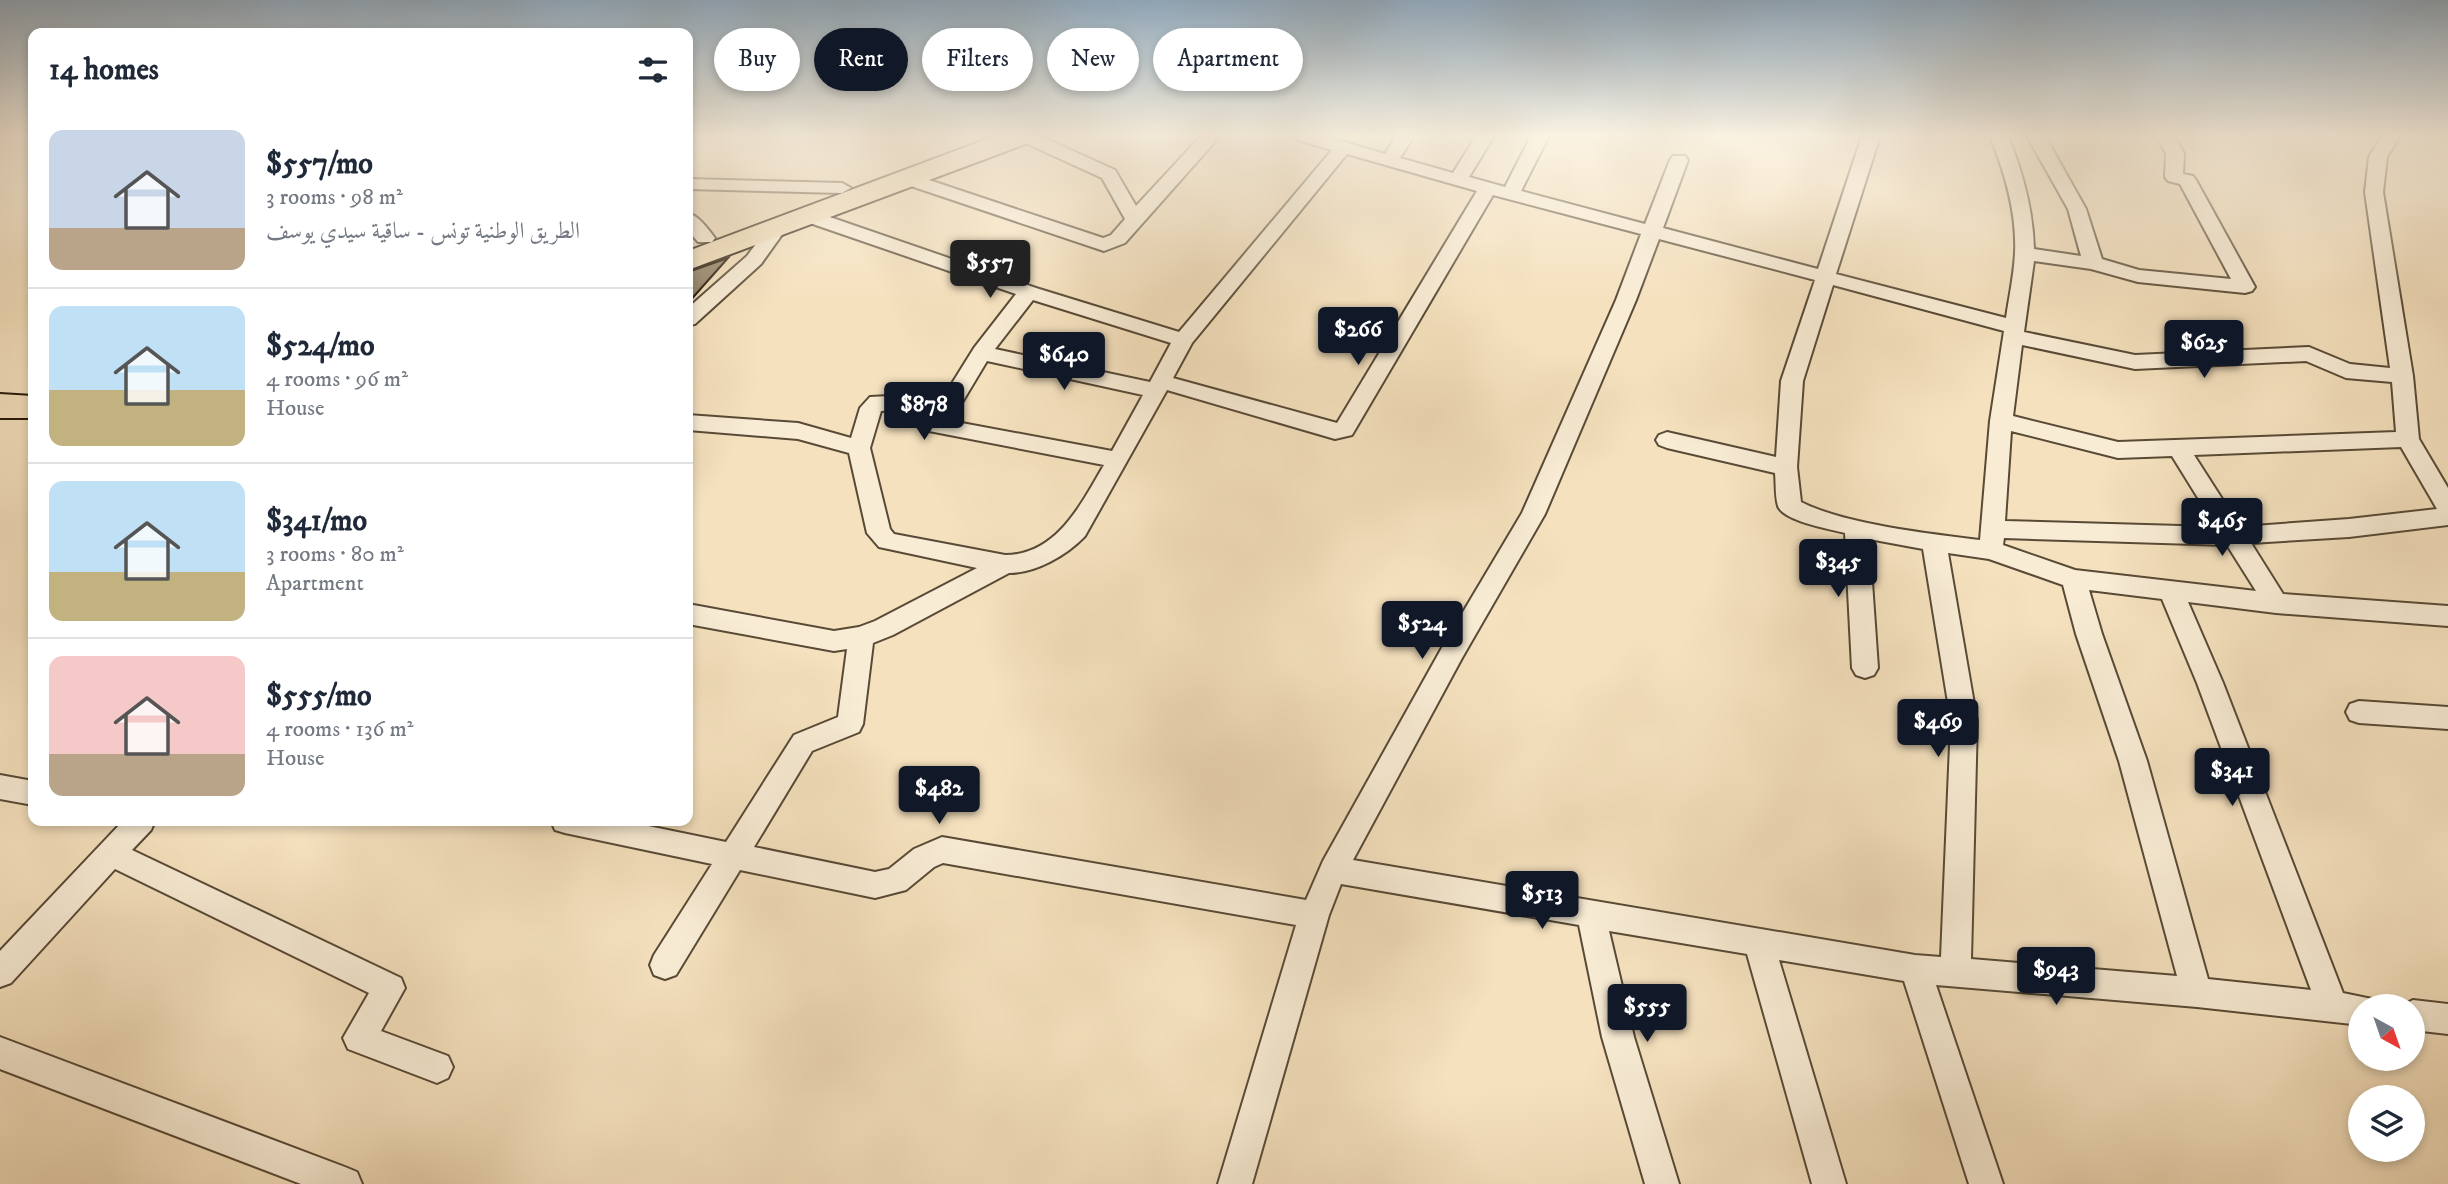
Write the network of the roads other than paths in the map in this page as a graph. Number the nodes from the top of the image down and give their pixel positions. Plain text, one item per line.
1 (832, 191) edge
2 (877, 191) edge
3 (944, 191) edge
4 (1118, 191) edge
5 (1160, 191) edge
6 (1308, 191) edge
7 (1485, 191) edge
8 (1508, 191) edge
9 (1668, 191) edge
10 (1854, 191) edge
11 (2017, 191) edge
12 (2067, 191) edge
13 (2193, 191) edge
14 (2374, 191) edge
15 (1511, 192) joint
16 (811, 217) junction
17 (1134, 219) junction
18 (777, 229) junction
19 (1653, 231) junction
20 (694, 234) edge
21 (2025, 254) junction
22 (693, 259) edge
23 (2093, 263) junction
24 (1827, 276) junction
25 (1029, 292) junction
26 (693, 315) edge
27 (2014, 331) junction
28 (1183, 340) junction
29 (981, 353) junction
30 (2402, 376) junction
31 (1158, 386) junction
32 (950, 400) junction
33 (0, 406) edge
34 (28, 407) edge
35 (2001, 421) junction
36 (693, 423) edge
37 (28, 428) edge
38 (0, 429) edge
39 (2408, 439) junction
40 (1667, 440) dead end
41 (859, 448) junction
42 (2179, 449) junction
43 (1118, 460) junction
44 (1786, 467) junction
45 (2448, 508) edge
46 (2448, 516) edge
47 (1856, 527) junction
48 (2233, 536) junction
49 (1993, 540) junction
50 (1934, 544) junction
51 (1005, 564) junction
52 (2074, 579) junction
53 (2171, 592) junction
54 (2276, 603) junction
55 (693, 615) edge
56 (2448, 616) edge
57 (861, 636) junction
58 (1866, 668) dead end
59 (2359, 712) dead end
60 (2448, 718) edge
61 (0, 787) edge
62 (28, 792) edge
63 (136, 826) edge
64 (591, 826) edge
65 (110, 853) junction
66 (734, 854) junction
67 (1333, 870) junction
68 (1591, 914) junction
69 (1314, 915) junction
70 (1759, 944) junction
71 (665, 965) dead end
72 (1915, 969) junction
73 (0, 973) edge
74 (1955, 973) junction
75 (2197, 992) junction
76 (2347, 1009) edge
77 (2426, 1016) edge
78 (2448, 1019) edge
79 (0, 1053) edge
80 (437, 1067) dead end
81 (345, 1184) edge
82 (1236, 1184) edge
83 (1662, 1184) edge
84 (1829, 1184) edge
85 (1986, 1184) edge

1 - 20 main road
2 - 16 main road
3 - 17 street
4 - 17 street
5 - 17 street
6 - 28 street
7 - 31 street
8 - 15 street
9 - 19 street
10 - 24 street
11 - 21 street
12 - 23 street
13 - 23 street
14 - 30 street
15 - 19 street
16 - 18 main road
16 - 25 street
18 - 22 main road
18 - 26 street
19 - 24 street
19 - 67 street
21 - 23 street
21 - 27 street
24 - 27 street
24 - 44 street
25 - 28 street
25 - 29 street
27 - 30 street
27 - 35 street
28 - 31 street
29 - 31 street
29 - 32 street
30 - 39 street
31 - 43 street
32 - 41 street
32 - 43 street
33 - 34 main road
35 - 42 street
35 - 49 street
36 - 41 street
37 - 38 main road
39 - 42 street
39 - 45 street
40 - 44 street
41 - 51 street
42 - 48 street
43 - 51 street
44 - 47 street
46 - 48 street
47 - 50 street
47 - 58 street
48 - 49 street
48 - 54 street
49 - 50 street
49 - 52 street
50 - 74 street
51 - 57 street
52 - 53 street
52 - 75 street
53 - 54 street
53 - 76 street
54 - 56 street
55 - 57 street
57 - 66 street
59 - 60 street
61 - 62 street
63 - 65 street
64 - 66 street
65 - 73 street
65 - 80 street
66 - 69 street
66 - 71 street
67 - 68 street
67 - 69 street
68 - 70 street
68 - 83 street
69 - 82 street
70 - 72 street
70 - 84 street
72 - 74 street
72 - 85 street
74 - 75 street
75 - 76 street
77 - 78 street
79 - 81 street

